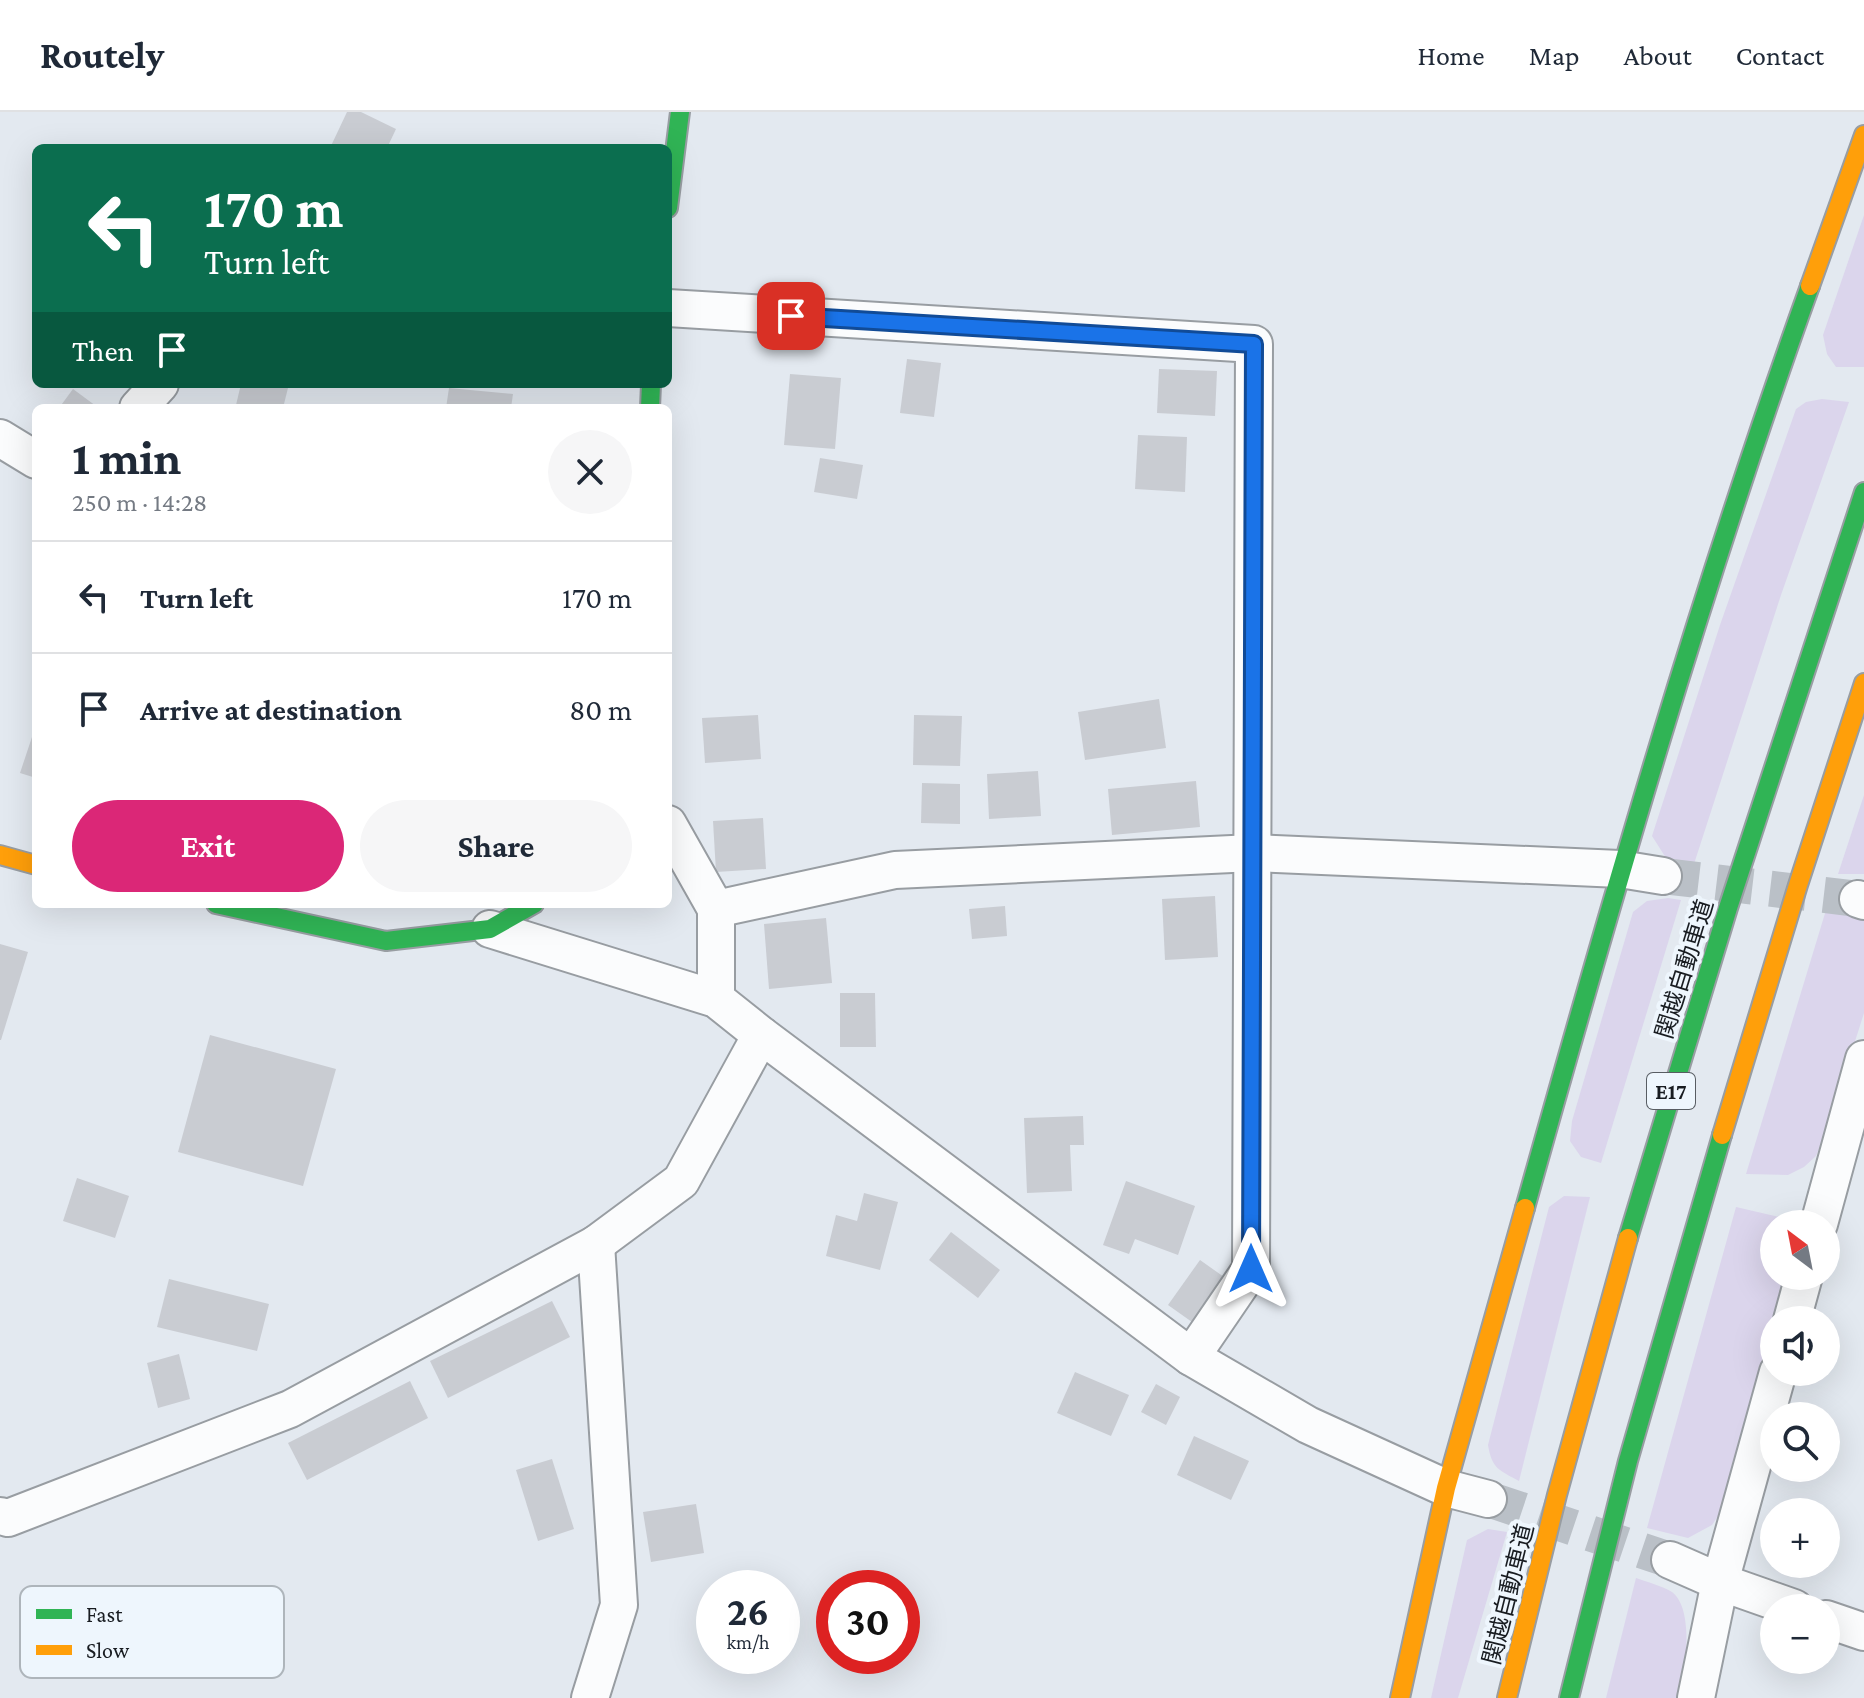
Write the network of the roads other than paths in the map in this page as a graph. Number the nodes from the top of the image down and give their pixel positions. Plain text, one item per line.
1 (680, 112) edge
2 (1864, 135) edge
3 (672, 176) edge
4 (672, 308) edge
5 (156, 388) edge
6 (142, 404) edge
7 (0, 438) edge
8 (32, 458) edge
9 (1864, 492) edge
10 (1864, 683) edge
11 (672, 831) edge
12 (1253, 853) junction
13 (0, 855) edge
14 (32, 864) edge
15 (1620, 869) junction
16 (1663, 876) tunnel mouth
17 (234, 908) edge
18 (527, 908) edge
19 (716, 909) junction
20 (490, 929) junction
21 (716, 999) junction
22 (761, 1035) junction
23 (1864, 1059) edge
24 (1823, 1210) edge
25 (596, 1244) junction
26 (1191, 1357) junction
27 (1774, 1386) edge
28 (1446, 1488) junction
29 (1488, 1499) tunnel mouth
30 (0, 1516) edge
31 (1670, 1560) tunnel mouth
32 (1720, 1582) junction
33 (1760, 1596) edge
34 (1840, 1624) edge
35 (1864, 1632) edge
36 (590, 1698) edge
37 (1400, 1698) edge
38 (1507, 1698) edge
39 (1569, 1698) edge
40 (1696, 1698) edge

1 - 3 main road
2 - 15 main road
4 - 12 street
5 - 6 street
7 - 8 street
9 - 38 main road, 関越自動車道 / E17
10 - 39 main road, E17
11 - 19 street
12 - 15 street
12 - 19 street
12 - 26 street
13 - 14 main road
15 - 16 street
15 - 28 main road
17 - 20 main road
18 - 20 main road
19 - 21 street
20 - 21 street
21 - 22 street
22 - 25 street
22 - 26 street
23 - 24 street
25 - 30 street
25 - 36 street
26 - 28 street
27 - 32 street
28 - 29 street
28 - 37 main road
31 - 32 street
32 - 33 street
32 - 40 street
34 - 35 street

